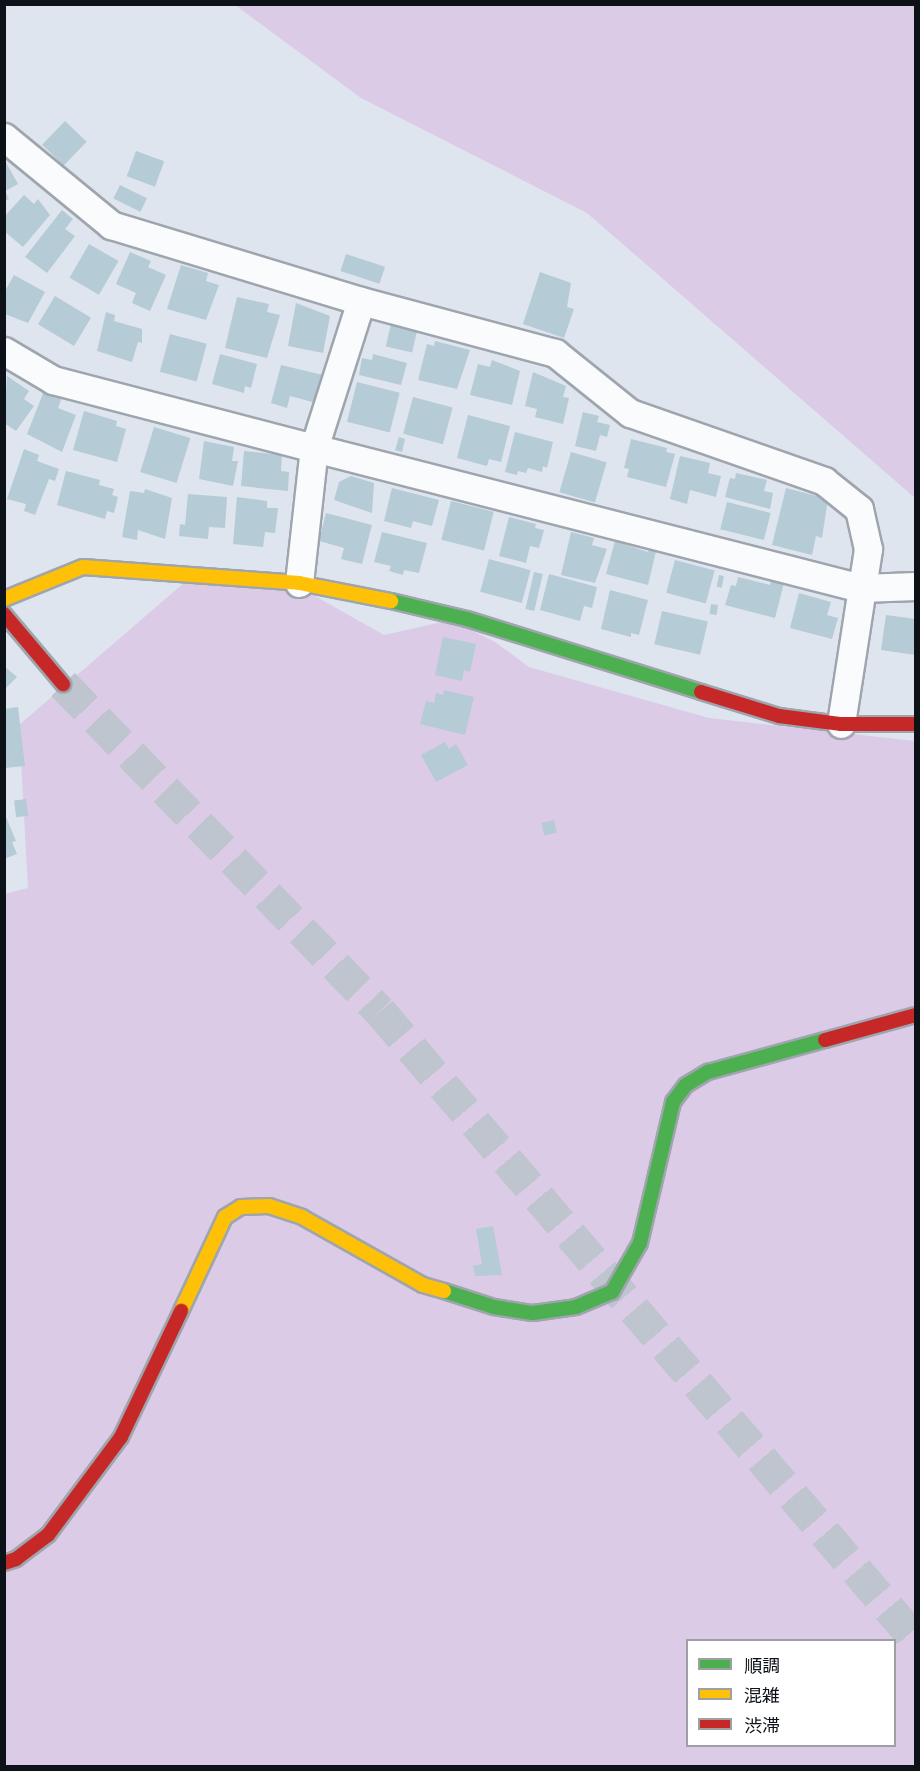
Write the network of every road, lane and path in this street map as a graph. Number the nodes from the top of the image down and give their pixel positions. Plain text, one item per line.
1 (4, 137) edge
2 (361, 302) junction
3 (4, 351) edge
4 (314, 448) junction
5 (299, 583) junction
6 (915, 586) edge
7 (861, 588) junction
8 (4, 600) edge
9 (4, 614) edge
10 (63, 684) tunnel mouth
11 (841, 724) junction
12 (915, 724) edge
13 (915, 1015) edge
14 (4, 1563) edge

1 - 2 street
2 - 4 street
2 - 7 street
3 - 4 street
4 - 5 street
4 - 7 street
5 - 8 main road
5 - 11 main road
6 - 7 street
7 - 11 street
9 - 10 main road
11 - 12 main road
13 - 14 main road

